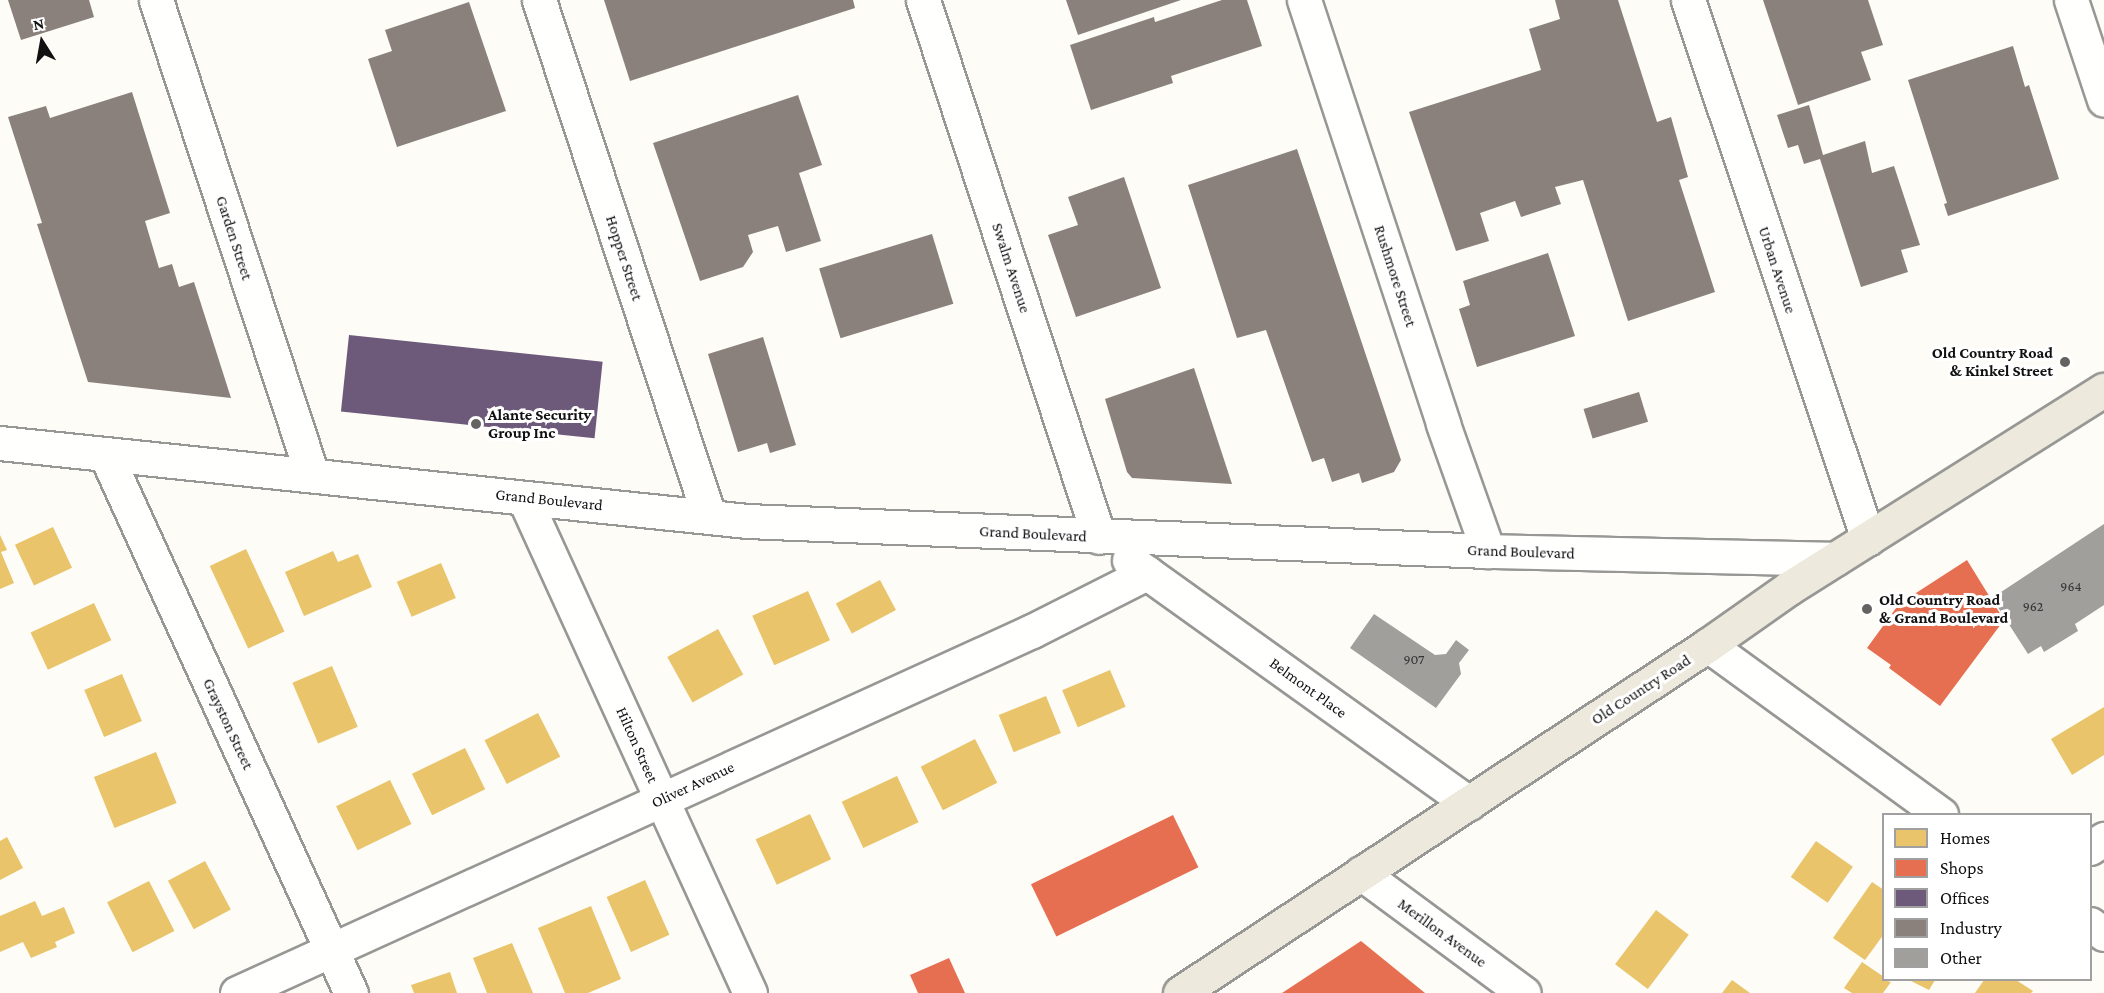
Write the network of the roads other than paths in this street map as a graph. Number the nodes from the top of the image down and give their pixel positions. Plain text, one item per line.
1 (156, 0) edge
2 (539, 0) edge
3 (923, 0) edge
4 (1304, 0) edge
5 (1688, 0) edge
6 (2071, 0) edge
7 (2104, 100) edge
8 (2104, 390) edge
9 (0, 443) edge
10 (105, 455) junction
11 (312, 475) junction
12 (524, 498) junction
13 (709, 516) junction
14 (1099, 537) junction
15 (1868, 539) junction
16 (1488, 551) junction
17 (1835, 559) junction
18 (1147, 573) junction
19 (1708, 645) junction
20 (662, 799) junction
21 (1469, 803) junction
22 (1940, 813) edge
23 (1361, 873) junction
24 (2092, 925) edge
25 (2104, 934) edge
26 (331, 950) junction
27 (237, 993) edge
28 (351, 993) edge
29 (750, 993) edge
30 (1180, 993) edge
31 (1524, 993) edge

1 - 11 street, Garden Street
2 - 13 street, Hopper Street
3 - 14 street, Swalm Avenue
4 - 16 street, Rushmore Street
5 - 15 street, Urban Avenue
6 - 7 street
8 - 15 main road, Old Country Road
9 - 10 street, Grand Boulevard
10 - 11 street, Grand Boulevard
10 - 26 street, Grayston Street
11 - 12 street, Grand Boulevard
12 - 13 street, Grand Boulevard
12 - 20 street, Hilton Street
13 - 14 street, Grand Boulevard
14 - 16 street, Grand Boulevard
14 - 18 street, Grand Boulevard
15 - 17 main road, Old Country Road
16 - 17 street, Grand Boulevard
17 - 19 main road, Old Country Road
18 - 20 street, Oliver Avenue
18 - 21 street, Belmont Place
19 - 21 main road, Old Country Road
19 - 22 street
20 - 26 street, Oliver Avenue
20 - 29 street, Hilton Street
21 - 23 main road, Old Country Road
23 - 30 main road, Old Country Road
23 - 31 street, Merillon Avenue
24 - 25 street
26 - 27 street, Oliver Avenue
26 - 28 street, Grayston Street

